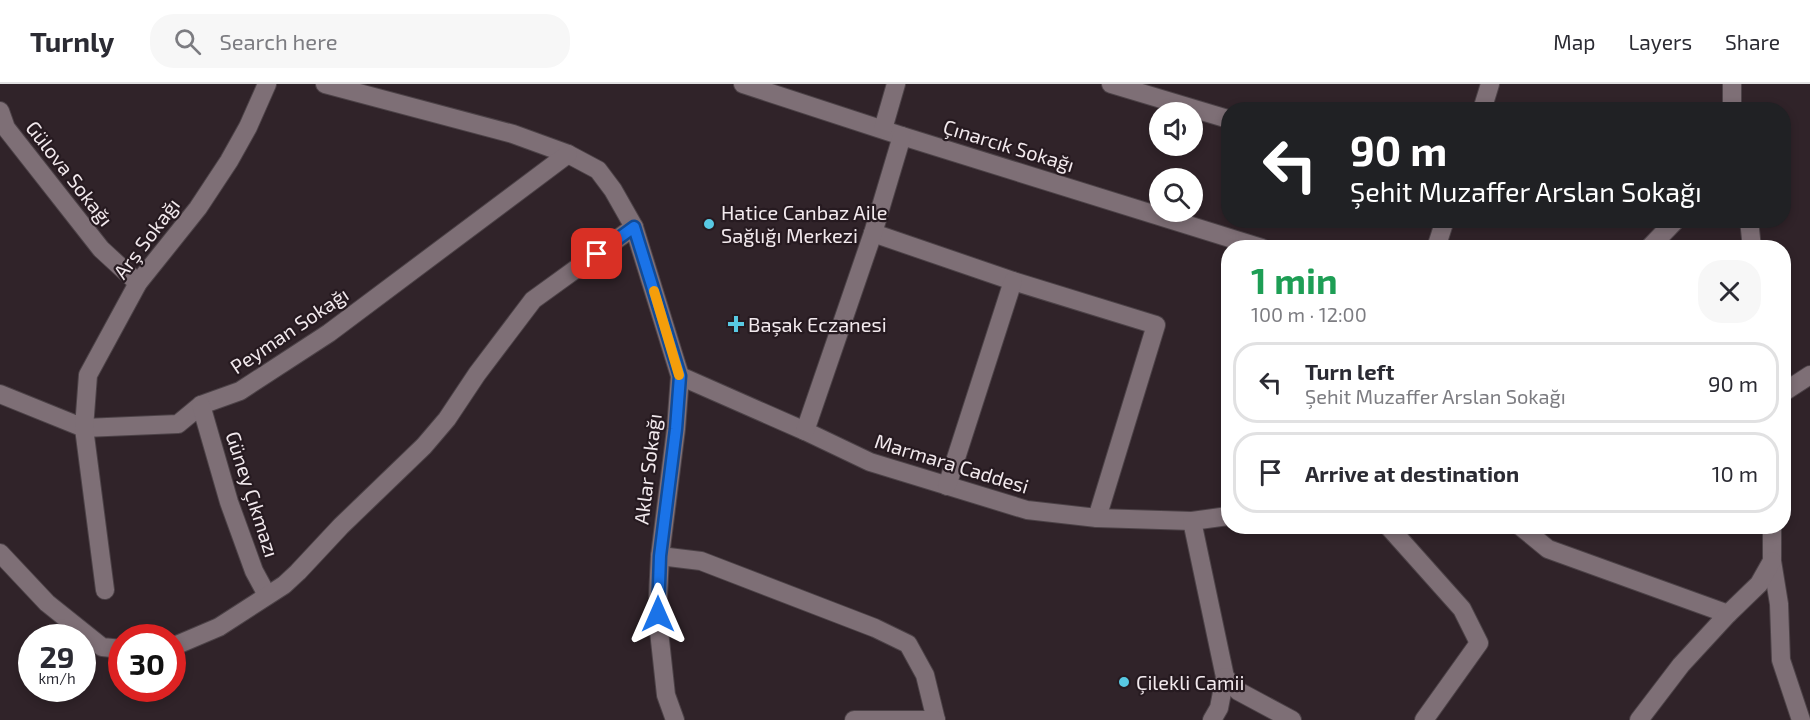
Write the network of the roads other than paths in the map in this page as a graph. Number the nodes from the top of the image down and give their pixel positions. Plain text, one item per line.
1 (267, 84) edge
2 (325, 84) edge
3 (743, 84) edge
4 (896, 84) edge
5 (1112, 84) edge
6 (1490, 84) edge
7 (1732, 84) edge
8 (1484, 102) edge
9 (1732, 102) edge
10 (0, 111) edge
11 (1221, 117) edge
12 (883, 129) junction
13 (902, 136) junction
14 (568, 154) junction
15 (634, 227) junction
16 (1668, 228) edge
17 (873, 233) junction
18 (1236, 240) edge
19 (1657, 240) edge
20 (1014, 281) junction
21 (138, 283) junction
22 (1810, 375) edge
23 (680, 376) junction
24 (1791, 387) edge
25 (0, 394) edge
26 (201, 405) junction
27 (84, 428) junction
28 (805, 431) junction
29 (947, 486) junction
30 (1221, 517) edge
31 (1097, 518) junction
32 (1192, 521) junction
33 (1395, 534) edge
34 (1530, 534) edge
35 (1772, 534) edge
36 (0, 553) edge
37 (660, 556) junction
38 (1772, 561) junction
39 (105, 590) dead end
40 (267, 595) junction
41 (1728, 614) junction
42 (186, 641) edge
43 (108, 648) edge
44 (1226, 677) junction
45 (675, 720) edge
46 (854, 720) edge
47 (936, 720) edge
48 (1212, 720) edge
49 (1292, 720) edge
50 (1424, 720) edge
51 (1639, 720) edge
52 (1801, 720) edge

1 - 21 street, Arş Sokağı
2 - 14 street, Aklar Sokağı
3 - 12 street, Çınarcık Sokağı
4 - 12 street
5 - 11 street
6 - 8 street
7 - 9 street
10 - 21 street, Gülova Sokağı
12 - 13 street, Çınarcık Sokağı
13 - 17 street
13 - 18 street, Çınarcık Sokağı
14 - 15 street, Aklar Sokağı
14 - 26 street, Peyman Sokağı
15 - 23 street, Aklar Sokağı
15 - 40 street
16 - 19 street
17 - 20 street
17 - 28 street
20 - 29 street
20 - 31 street
21 - 27 street, Arş Sokağı
22 - 24 street
23 - 28 street, Marmara Caddesi
23 - 37 street, Aklar Sokağı
25 - 27 street, Peyman Sokağı
26 - 27 street, Peyman Sokağı
26 - 40 street, Güney Çıkmazı
27 - 39 street, Arş Sokağı
28 - 29 street, Marmara Caddesi
29 - 31 street, Marmara Caddesi
30 - 32 street, Marmara Caddesi
31 - 32 street, Marmara Caddesi
32 - 44 street
33 - 50 street
34 - 41 street
35 - 38 street
36 - 43 street
37 - 45 street, Aklar Sokağı
37 - 47 street
38 - 41 street
38 - 52 street
40 - 42 street
41 - 51 street
44 - 48 street
44 - 49 street
46 - 47 street

